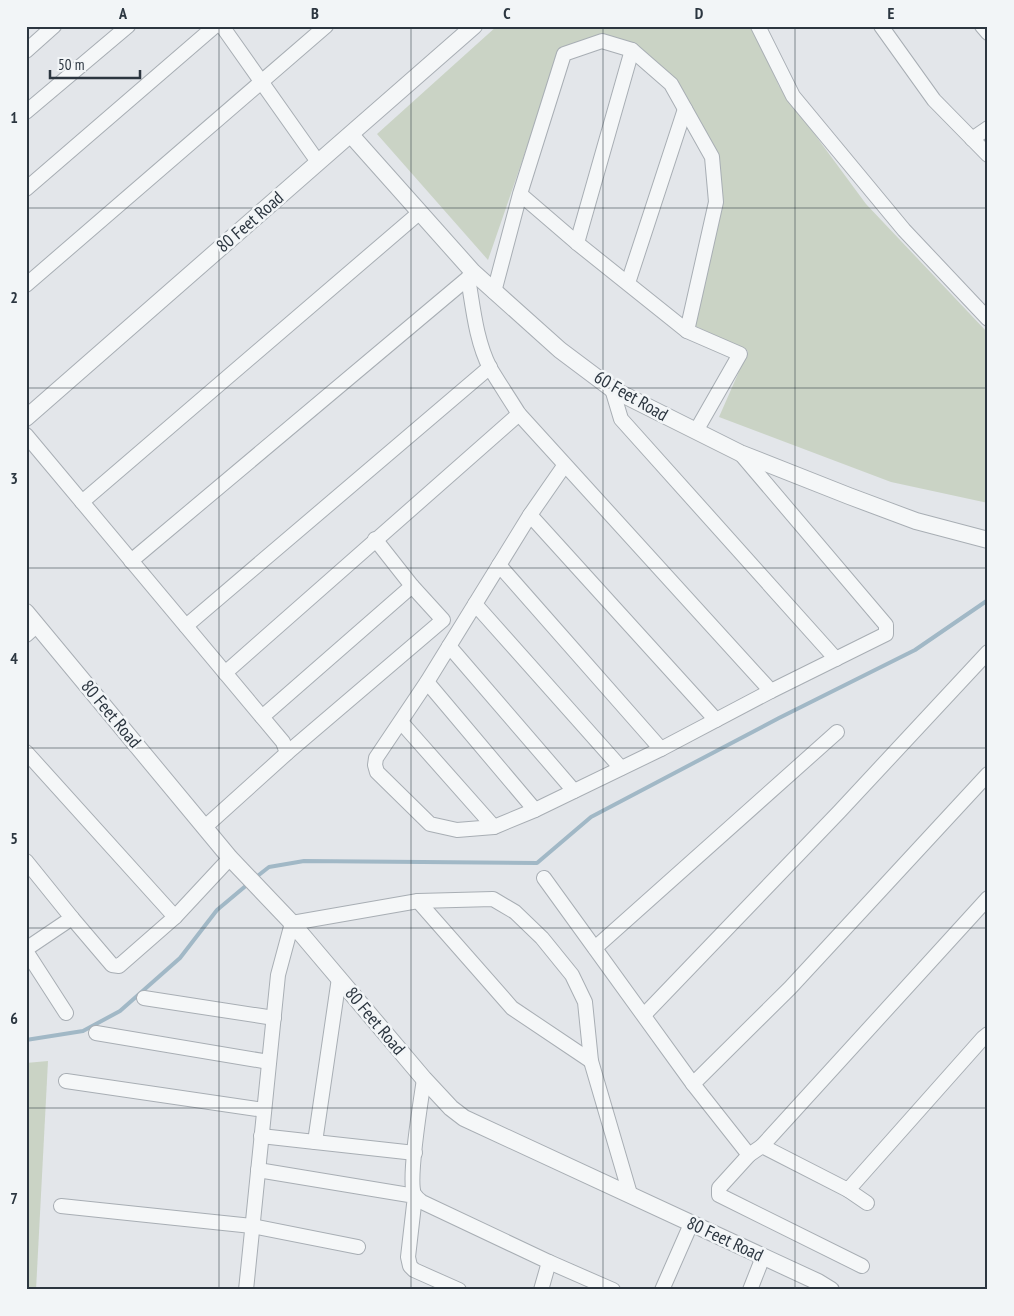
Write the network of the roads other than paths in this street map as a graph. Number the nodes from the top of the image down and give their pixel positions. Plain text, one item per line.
1 (54, 26) edge
2 (128, 26) edge
3 (215, 26) edge
4 (222, 26) edge
5 (326, 26) edge
6 (474, 26) edge
7 (758, 26) edge
8 (881, 26) edge
9 (982, 26) edge
10 (988, 33) edge
11 (632, 50) junction
12 (26, 51) edge
13 (261, 82) junction
14 (685, 109) junction
15 (26, 112) edge
16 (988, 128) edge
17 (351, 134) junction
18 (972, 138) junction
19 (988, 155) edge
20 (318, 162) junction
21 (26, 189) edge
22 (520, 194) junction
23 (419, 213) junction
24 (577, 243) junction
25 (471, 275) junction
26 (628, 283) junction
27 (26, 285) edge
28 (494, 292) junction
29 (988, 319) edge
30 (687, 331) junction
31 (490, 367) junction
32 (612, 389) junction
33 (519, 414) junction
34 (26, 418) edge
35 (696, 431) junction
36 (26, 435) edge
37 (740, 453) junction
38 (564, 466) junction
39 (82, 502) junction
40 (530, 515) junction
41 (375, 539) junction
42 (988, 540) edge
43 (131, 561) junction
44 (499, 565) junction
45 (412, 586) junction
46 (475, 604) junction
47 (26, 612) edge
48 (186, 626) junction
49 (32, 630) edge
50 (449, 646) junction
51 (988, 652) edge
52 (836, 659) junction
53 (225, 673) junction
54 (427, 682) junction
55 (771, 691) junction
56 (262, 717) junction
57 (716, 720) junction
58 (401, 722) junction
59 (836, 732) dead end
60 (661, 749) junction
61 (26, 752) edge
62 (287, 753) junction
63 (621, 768) junction
64 (988, 774) edge
65 (574, 791) junction
66 (535, 810) junction
67 (205, 827) junction
68 (494, 828) junction
69 (230, 858) junction
70 (26, 860) edge
71 (544, 878) dead end
72 (988, 898) edge
73 (418, 902) junction
74 (175, 917) junction
75 (72, 918) junction
76 (292, 924) junction
77 (595, 948) junction
78 (26, 950) edge
79 (339, 978) junction
80 (144, 998) dead end
81 (66, 1013) dead end
82 (644, 1015) junction
83 (274, 1018) junction
84 (96, 1033) dead end
85 (988, 1034) edge
86 (591, 1061) junction
87 (269, 1062) junction
88 (424, 1079) junction
89 (66, 1080) dead end
90 (693, 1084) junction
91 (264, 1110) junction
92 (261, 1136) junction
93 (315, 1142) junction
94 (762, 1146) junction
95 (415, 1153) junction
96 (749, 1155) junction
97 (258, 1170) junction
98 (848, 1190) junction
99 (630, 1194) junction
100 (415, 1196) junction
101 (867, 1203) dead end
102 (61, 1206) dead end
103 (691, 1224) junction
104 (252, 1226) junction
105 (358, 1247) dead end
106 (763, 1257) junction
107 (549, 1262) junction
108 (862, 1266) dead end
109 (807, 1284) edge
110 (246, 1290) edge
111 (459, 1290) edge
112 (541, 1290) edge
113 (613, 1290) edge
114 (662, 1290) edge
115 (750, 1290) edge
116 (831, 1290) edge

1 - 12 street
2 - 15 street
3 - 21 street
4 - 13 street
5 - 13 street
6 - 17 street, 80 Feet Road
7 - 29 street
8 - 18 street
9 - 10 street
11 - 14 street
11 - 22 street
11 - 24 street
13 - 20 street
13 - 27 street
14 - 26 street
14 - 30 street
16 - 18 street
17 - 20 street, 80 Feet Road
17 - 23 street, 60 Feet Road
18 - 19 street
20 - 34 street, 80 Feet Road
22 - 24 street
22 - 28 street
23 - 25 street, 60 Feet Road
23 - 39 street
24 - 26 street
25 - 28 street, 60 Feet Road
25 - 31 street
25 - 43 street
26 - 30 street
28 - 32 street, 60 Feet Road
30 - 35 street
31 - 33 street
31 - 48 street
32 - 35 street, 60 Feet Road
32 - 52 street
33 - 38 street
33 - 41 street
35 - 37 street, 60 Feet Road
36 - 39 street
37 - 42 street, 60 Feet Road
37 - 52 street
38 - 40 street
38 - 55 street
39 - 43 street
40 - 44 street
40 - 57 street
41 - 45 street
41 - 53 street
43 - 48 street
44 - 46 street
44 - 60 street
45 - 56 street
45 - 62 street
46 - 50 street
46 - 63 street
47 - 49 street, 80 Feet Road
48 - 53 street
49 - 67 street, 80 Feet Road
50 - 54 street
50 - 65 street
51 - 82 street
52 - 55 street
53 - 56 street
54 - 58 street
54 - 66 street
55 - 57 street
56 - 62 street
57 - 60 street
58 - 68 street
58 - 68 street
59 - 77 street
60 - 63 street
61 - 74 street
62 - 67 street
63 - 65 street
64 - 90 street
65 - 66 street
66 - 68 street
67 - 69 street, 80 Feet Road
69 - 74 street
69 - 76 street, 80 Feet Road
70 - 75 street
71 - 77 street
72 - 94 street
73 - 76 street
73 - 86 street
73 - 86 street
74 - 75 street
75 - 78 street
76 - 79 street, 80 Feet Road
76 - 83 street
77 - 82 street
78 - 81 street
79 - 88 street, 80 Feet Road
79 - 93 street
80 - 83 street
82 - 90 street
83 - 87 street
84 - 87 street
85 - 98 street
86 - 99 street
87 - 91 street
88 - 95 street
88 - 99 street, 80 Feet Road
89 - 91 street
90 - 96 street
91 - 92 street
92 - 93 street
92 - 97 street
93 - 95 street
94 - 96 street
94 - 98 street
95 - 100 street
96 - 108 street
97 - 100 street
97 - 104 street
98 - 101 street
99 - 103 street, 80 Feet Road
100 - 107 street
100 - 111 street
102 - 104 street
103 - 106 street, 80 Feet Road
103 - 114 street
104 - 105 street
104 - 110 street
106 - 109 street, 80 Feet Road
106 - 115 street
107 - 112 street
107 - 113 street
109 - 116 street, 80 Feet Road

